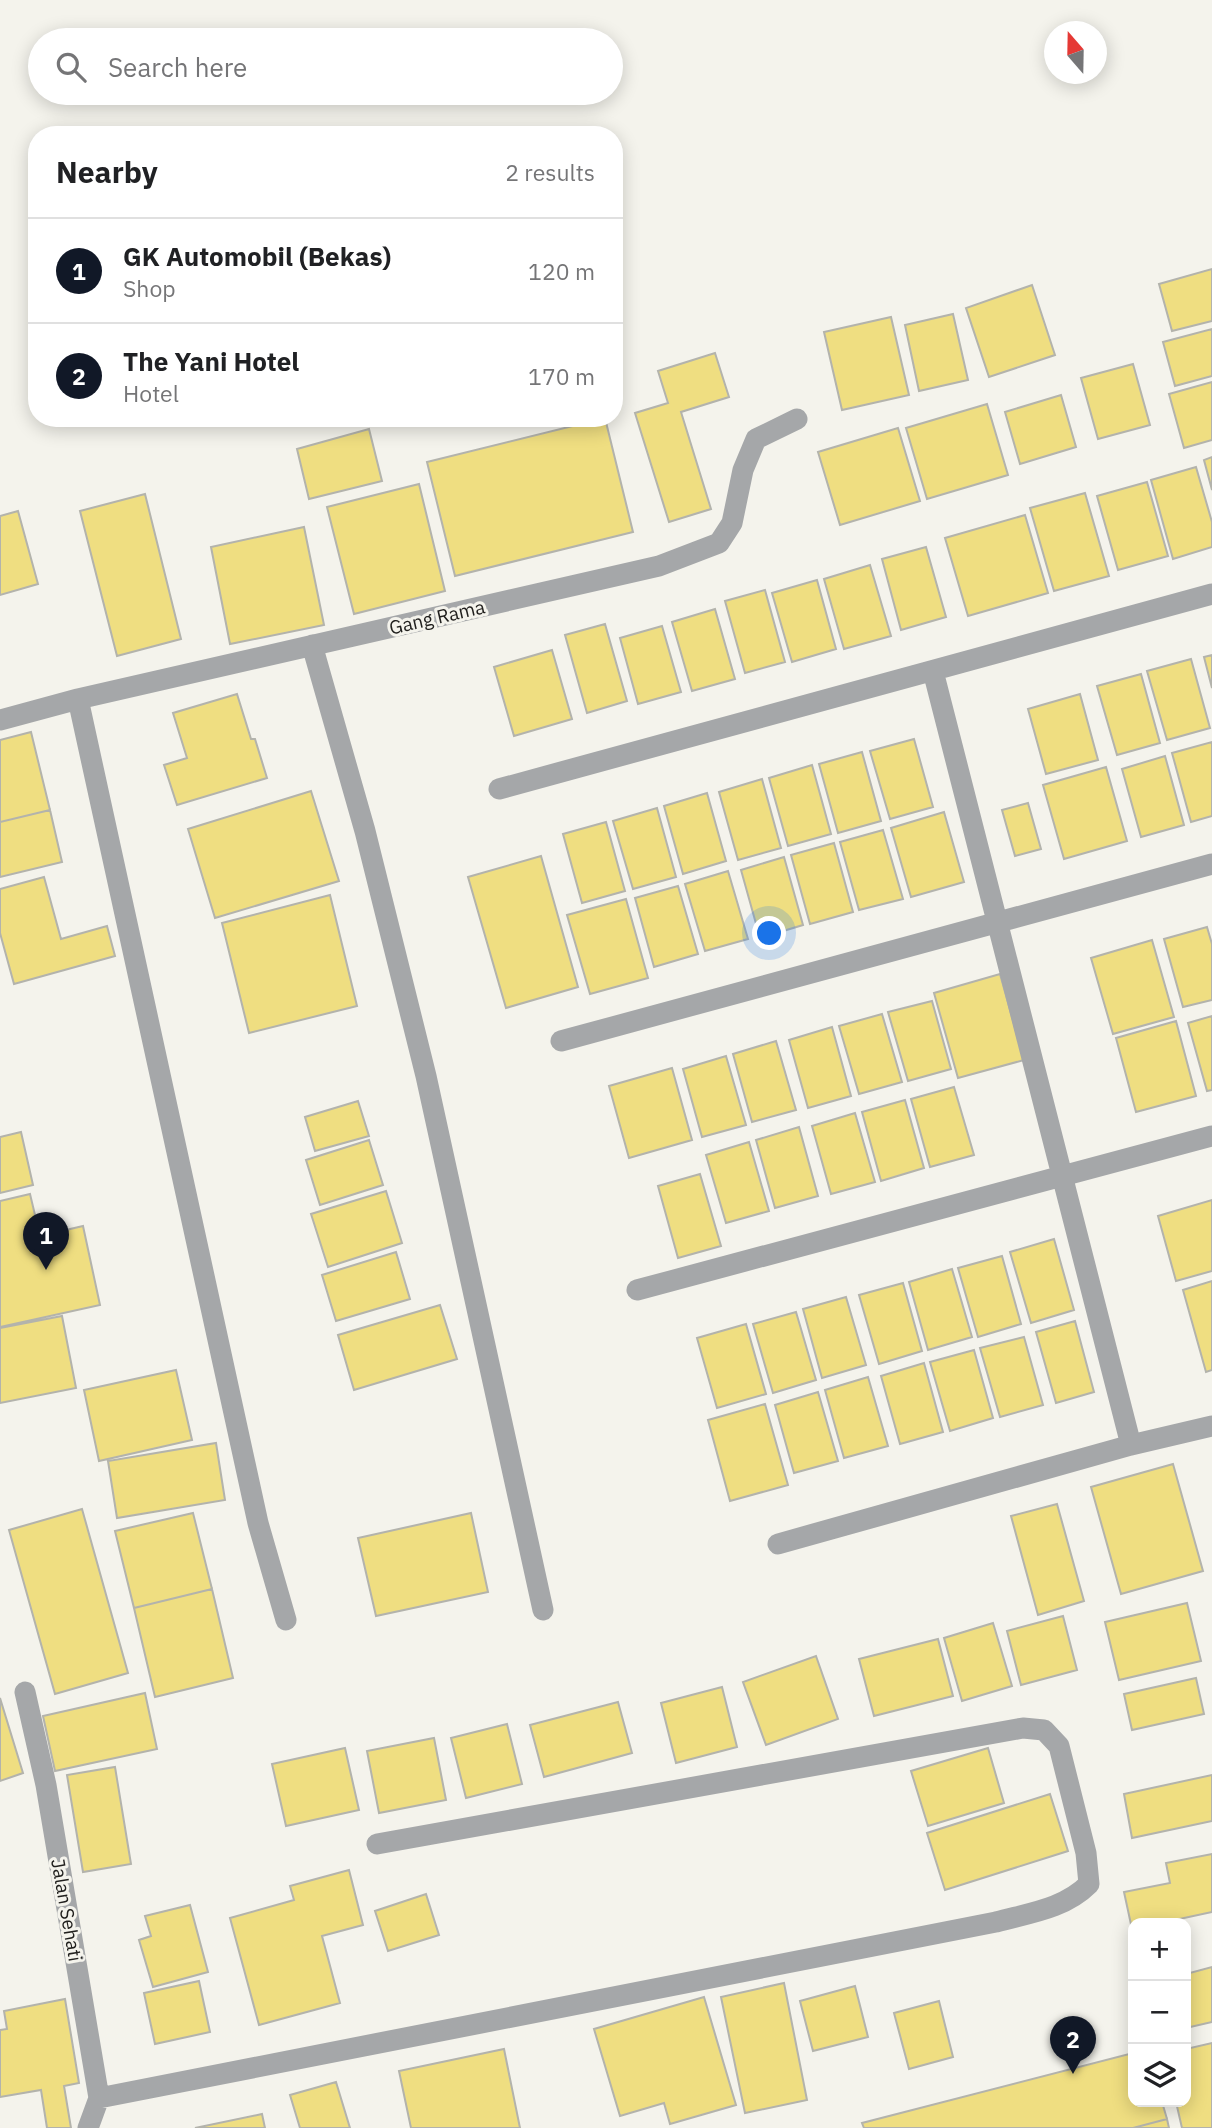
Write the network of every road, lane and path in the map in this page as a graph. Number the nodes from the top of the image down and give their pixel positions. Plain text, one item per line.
1 (797, 419) dead end
2 (1212, 594) edge
3 (312, 645) junction
4 (933, 671) junction
5 (78, 699) junction
6 (0, 720) edge
7 (499, 789) dead end
8 (1212, 864) edge
9 (997, 923) junction
10 (561, 1041) dead end
11 (1212, 1136) edge
12 (1062, 1176) junction
13 (637, 1290) dead end
14 (1212, 1426) edge
15 (1131, 1445) junction
16 (778, 1544) dead end
17 (543, 1610) dead end
18 (286, 1620) dead end
19 (25, 1692) dead end
20 (377, 1844) dead end
21 (99, 2098) junction
22 (88, 2128) edge

1 - 3 street, Gang Rama
2 - 4 street
3 - 5 street, Gang Rama
3 - 17 street
4 - 7 street
4 - 9 street
5 - 6 street, Gang Rama
5 - 18 street
8 - 9 street
9 - 10 street
9 - 12 street
11 - 12 street
12 - 13 street
12 - 15 street
14 - 15 street
15 - 16 street
19 - 21 street, Jalan Sehati
20 - 21 street
21 - 22 street, Jalan Sehati

